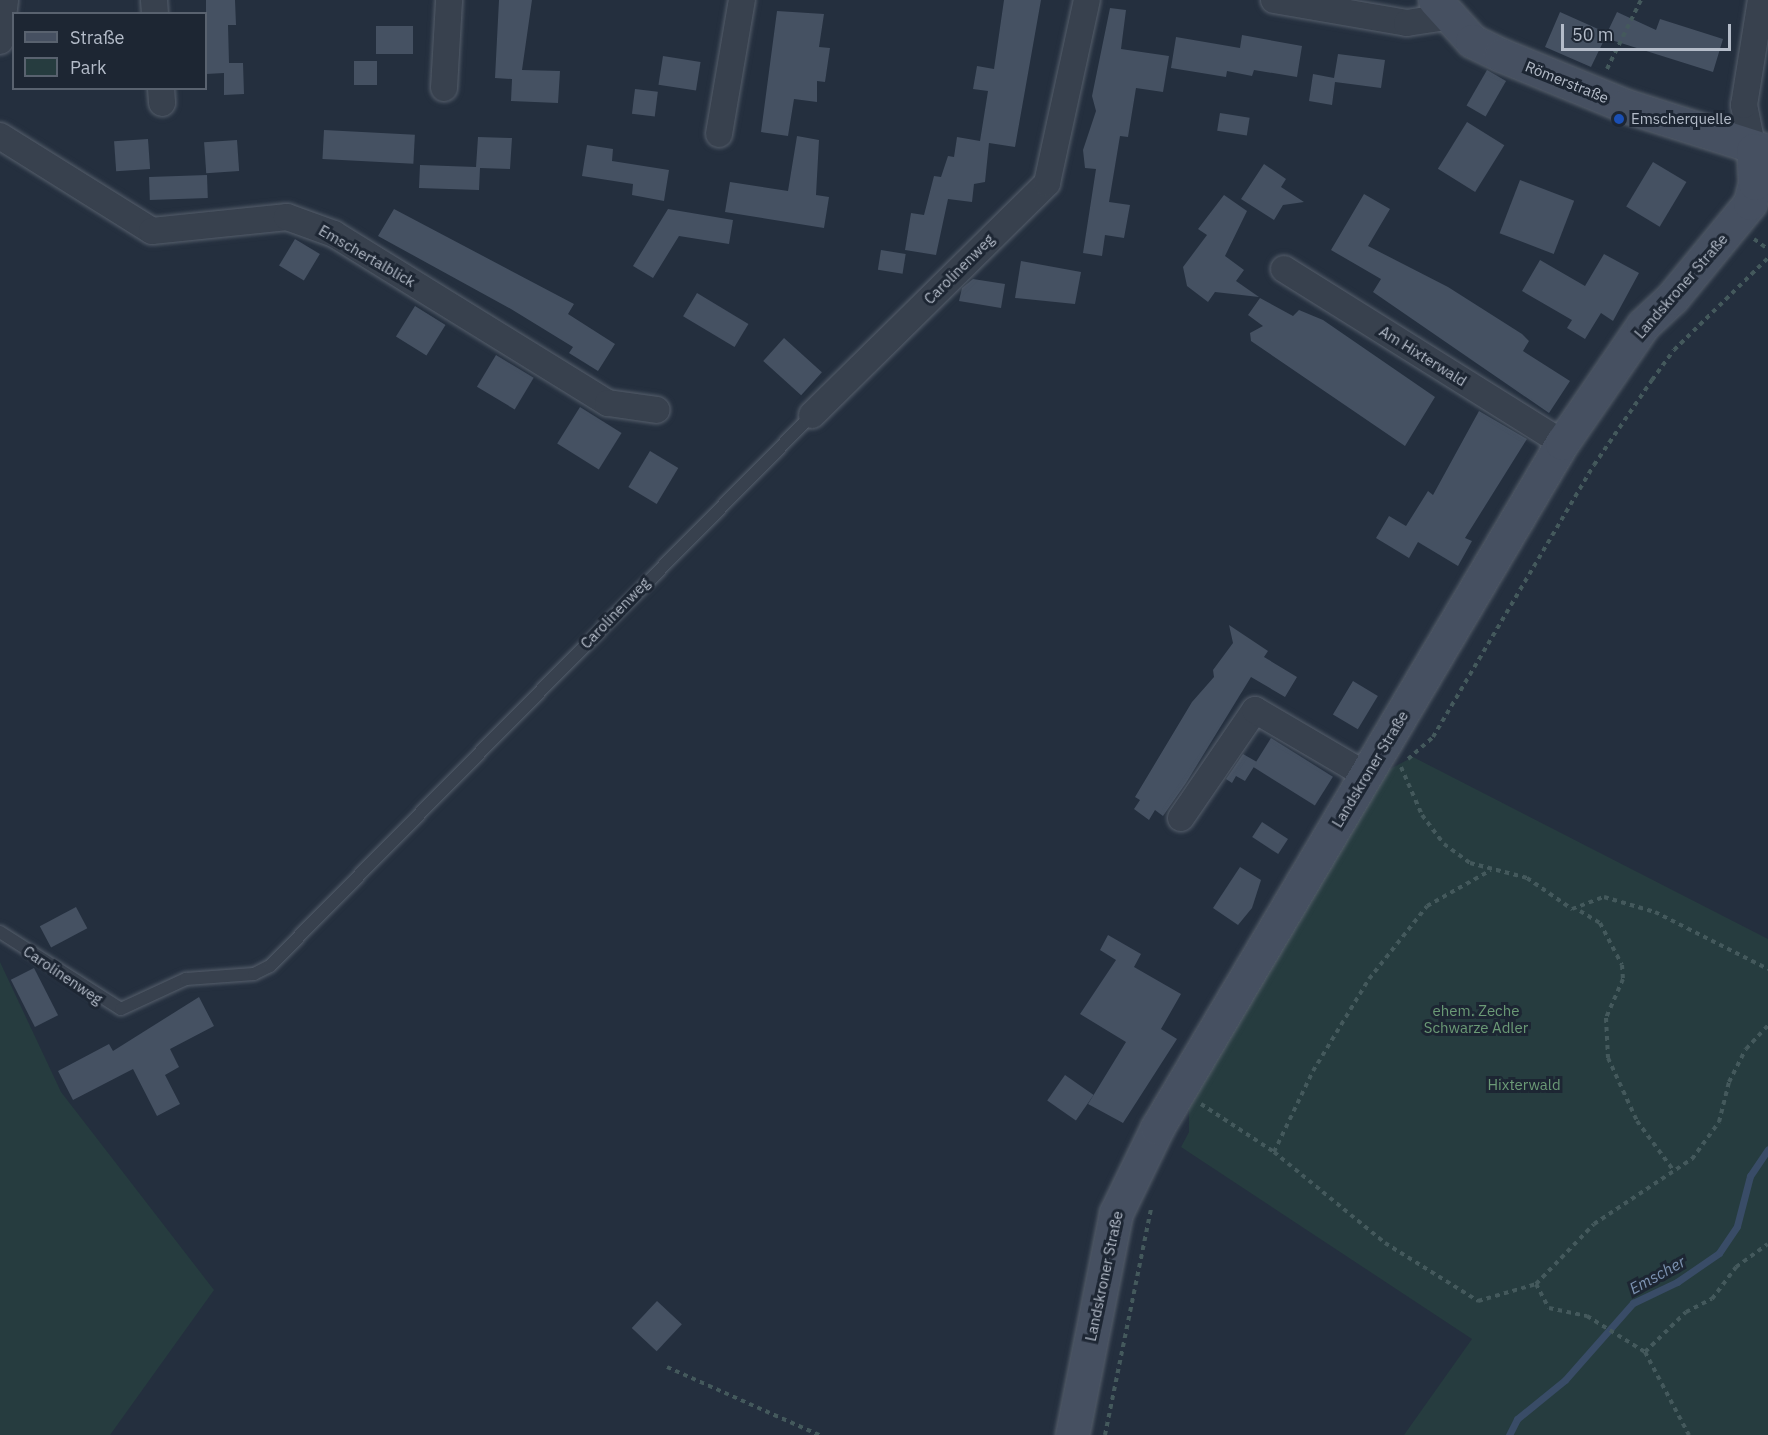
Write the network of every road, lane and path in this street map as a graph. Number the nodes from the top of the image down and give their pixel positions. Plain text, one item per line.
1 (5, 0) edge
2 (449, 0) edge
3 (742, 0) edge
4 (1087, 0) edge
5 (1274, 0) edge
6 (1641, 0) edge
7 (1761, 0) edge
8 (1440, 8) edge
9 (0, 41) edge
10 (444, 88) dead end
11 (1595, 94) junction
12 (718, 134) dead end
13 (0, 136) edge
14 (1761, 150) edge
15 (1768, 258) edge
16 (1284, 269) dead end
17 (657, 410) dead end
18 (812, 415) joint
19 (1562, 443) junction
20 (1397, 764) junction
21 (1377, 772) junction
22 (1181, 818) dead end
23 (1491, 870) junction
24 (1580, 911) junction
25 (0, 932) edge
26 (1768, 969) edge
27 (1768, 1025) edge
28 (1179, 1094) junction
29 (1274, 1152) junction
30 (1674, 1172) junction
31 (1153, 1202) dead end
32 (1768, 1244) edge
33 (1536, 1284) junction
34 (1645, 1352) junction
35 (667, 1367) dead end
36 (819, 1435) edge
37 (1072, 1435) edge
38 (1105, 1435) edge
39 (1689, 1435) edge

1 - 9 street
2 - 10 street
3 - 12 street
4 - 18 street, Carolinenweg
5 - 8 street
6 - 11 path
7 - 14 street
8 - 11 street, Römerstraße
11 - 14 street, Römerstraße
13 - 17 street, Emschertalblick
14 - 19 street, Landskroner Straße
15 - 20 path
16 - 19 street, Am Hixterwald
18 - 25 lane, Carolinenweg
19 - 21 street, Landskroner Straße
20 - 21 path
20 - 23 path
21 - 22 street
21 - 28 street, Landskroner Straße
23 - 24 path
23 - 29 path
24 - 26 path
24 - 30 path
27 - 30 path
28 - 29 path
28 - 37 street, Landskroner Straße
29 - 33 path
30 - 33 path
31 - 38 path
32 - 34 path
33 - 34 path
34 - 39 path
35 - 36 path

